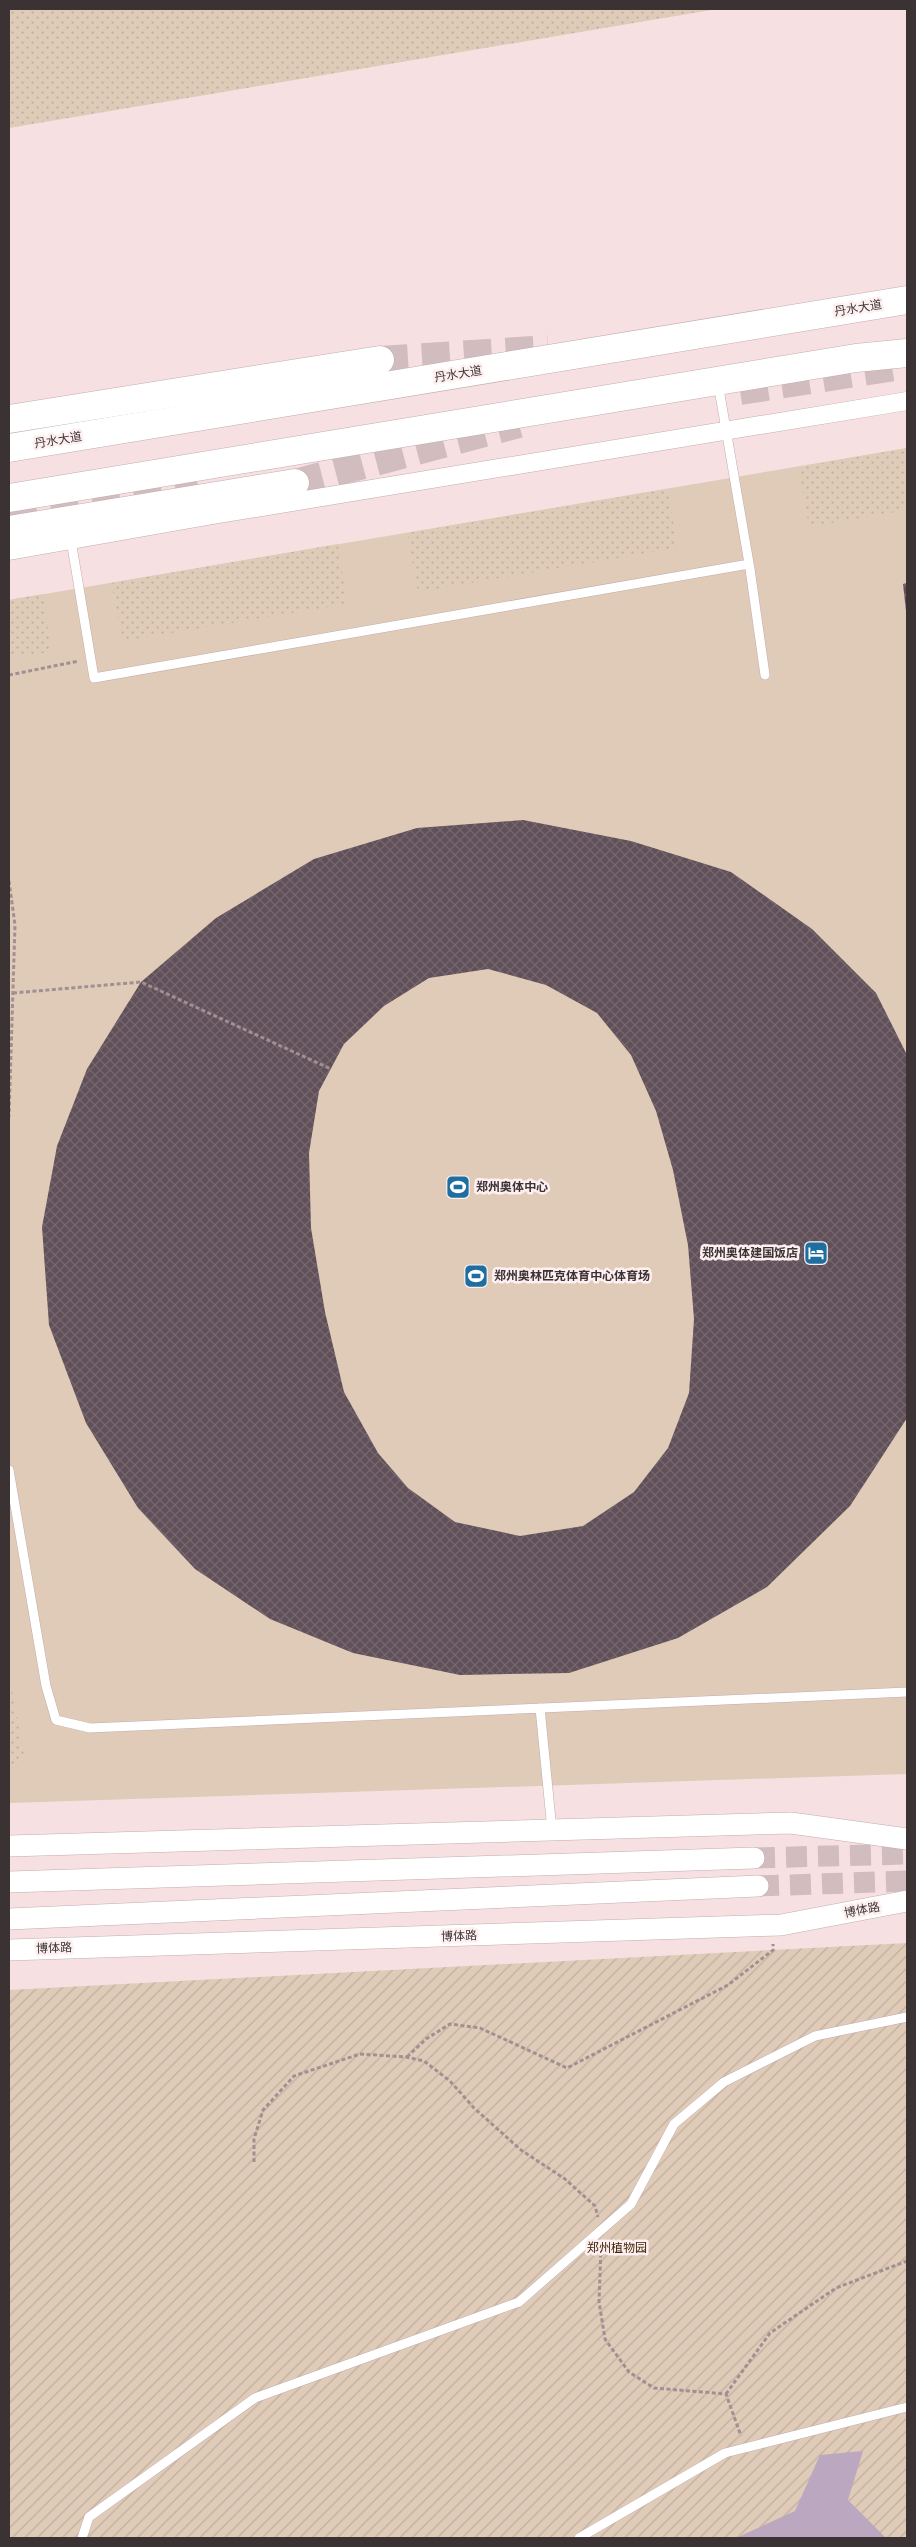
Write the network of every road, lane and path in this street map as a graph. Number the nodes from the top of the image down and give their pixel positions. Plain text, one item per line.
1 (907, 300) edge
2 (907, 353) edge
3 (380, 360) tunnel mouth
4 (718, 381) junction
5 (907, 401) edge
6 (9, 419) edge
7 (727, 431) junction
8 (9, 448) edge
9 (295, 483) tunnel mouth
10 (9, 498) edge
11 (9, 530) edge
12 (71, 540) junction
13 (9, 551) edge
14 (749, 564) junction
15 (91, 659) junction
16 (9, 675) edge
17 (764, 675) dead end
18 (9, 881) edge
19 (13, 993) junction
20 (331, 1068) dead end
21 (9, 1117) edge
22 (9, 1470) edge
23 (907, 1692) edge
24 (540, 1708) junction
25 (552, 1830) junction
26 (907, 1839) edge
27 (9, 1846) edge
28 (754, 1858) tunnel mouth
29 (9, 1882) edge
30 (758, 1886) tunnel mouth
31 (907, 1901) edge
32 (9, 1919) edge
33 (776, 1926) junction
34 (9, 1950) edge
35 (907, 2017) edge
36 (406, 2057) junction
37 (254, 2162) dead end
38 (602, 2229) junction
39 (907, 2260) edge
40 (726, 2394) junction
41 (907, 2407) edge
42 (745, 2448) junction
43 (82, 2538) edge
44 (579, 2538) edge

1 - 8 main road, 丹水大道
2 - 4 main road
3 - 6 main road
4 - 7 lane
4 - 10 main road
5 - 7 street
7 - 12 street
7 - 14 lane
9 - 11 main road
12 - 13 street
12 - 15 lane
14 - 15 lane
14 - 17 lane
15 - 16 path
18 - 19 path
19 - 20 path
19 - 21 path
22 - 24 lane
23 - 24 lane
24 - 25 lane
25 - 26 street
25 - 27 street
28 - 29 street
30 - 32 street
31 - 33 street, 博体路
33 - 34 street, 博体路
33 - 36 path
35 - 38 lane
36 - 37 path
36 - 38 path
38 - 40 path
38 - 43 lane
39 - 40 path
40 - 42 path
41 - 42 lane
42 - 44 lane

